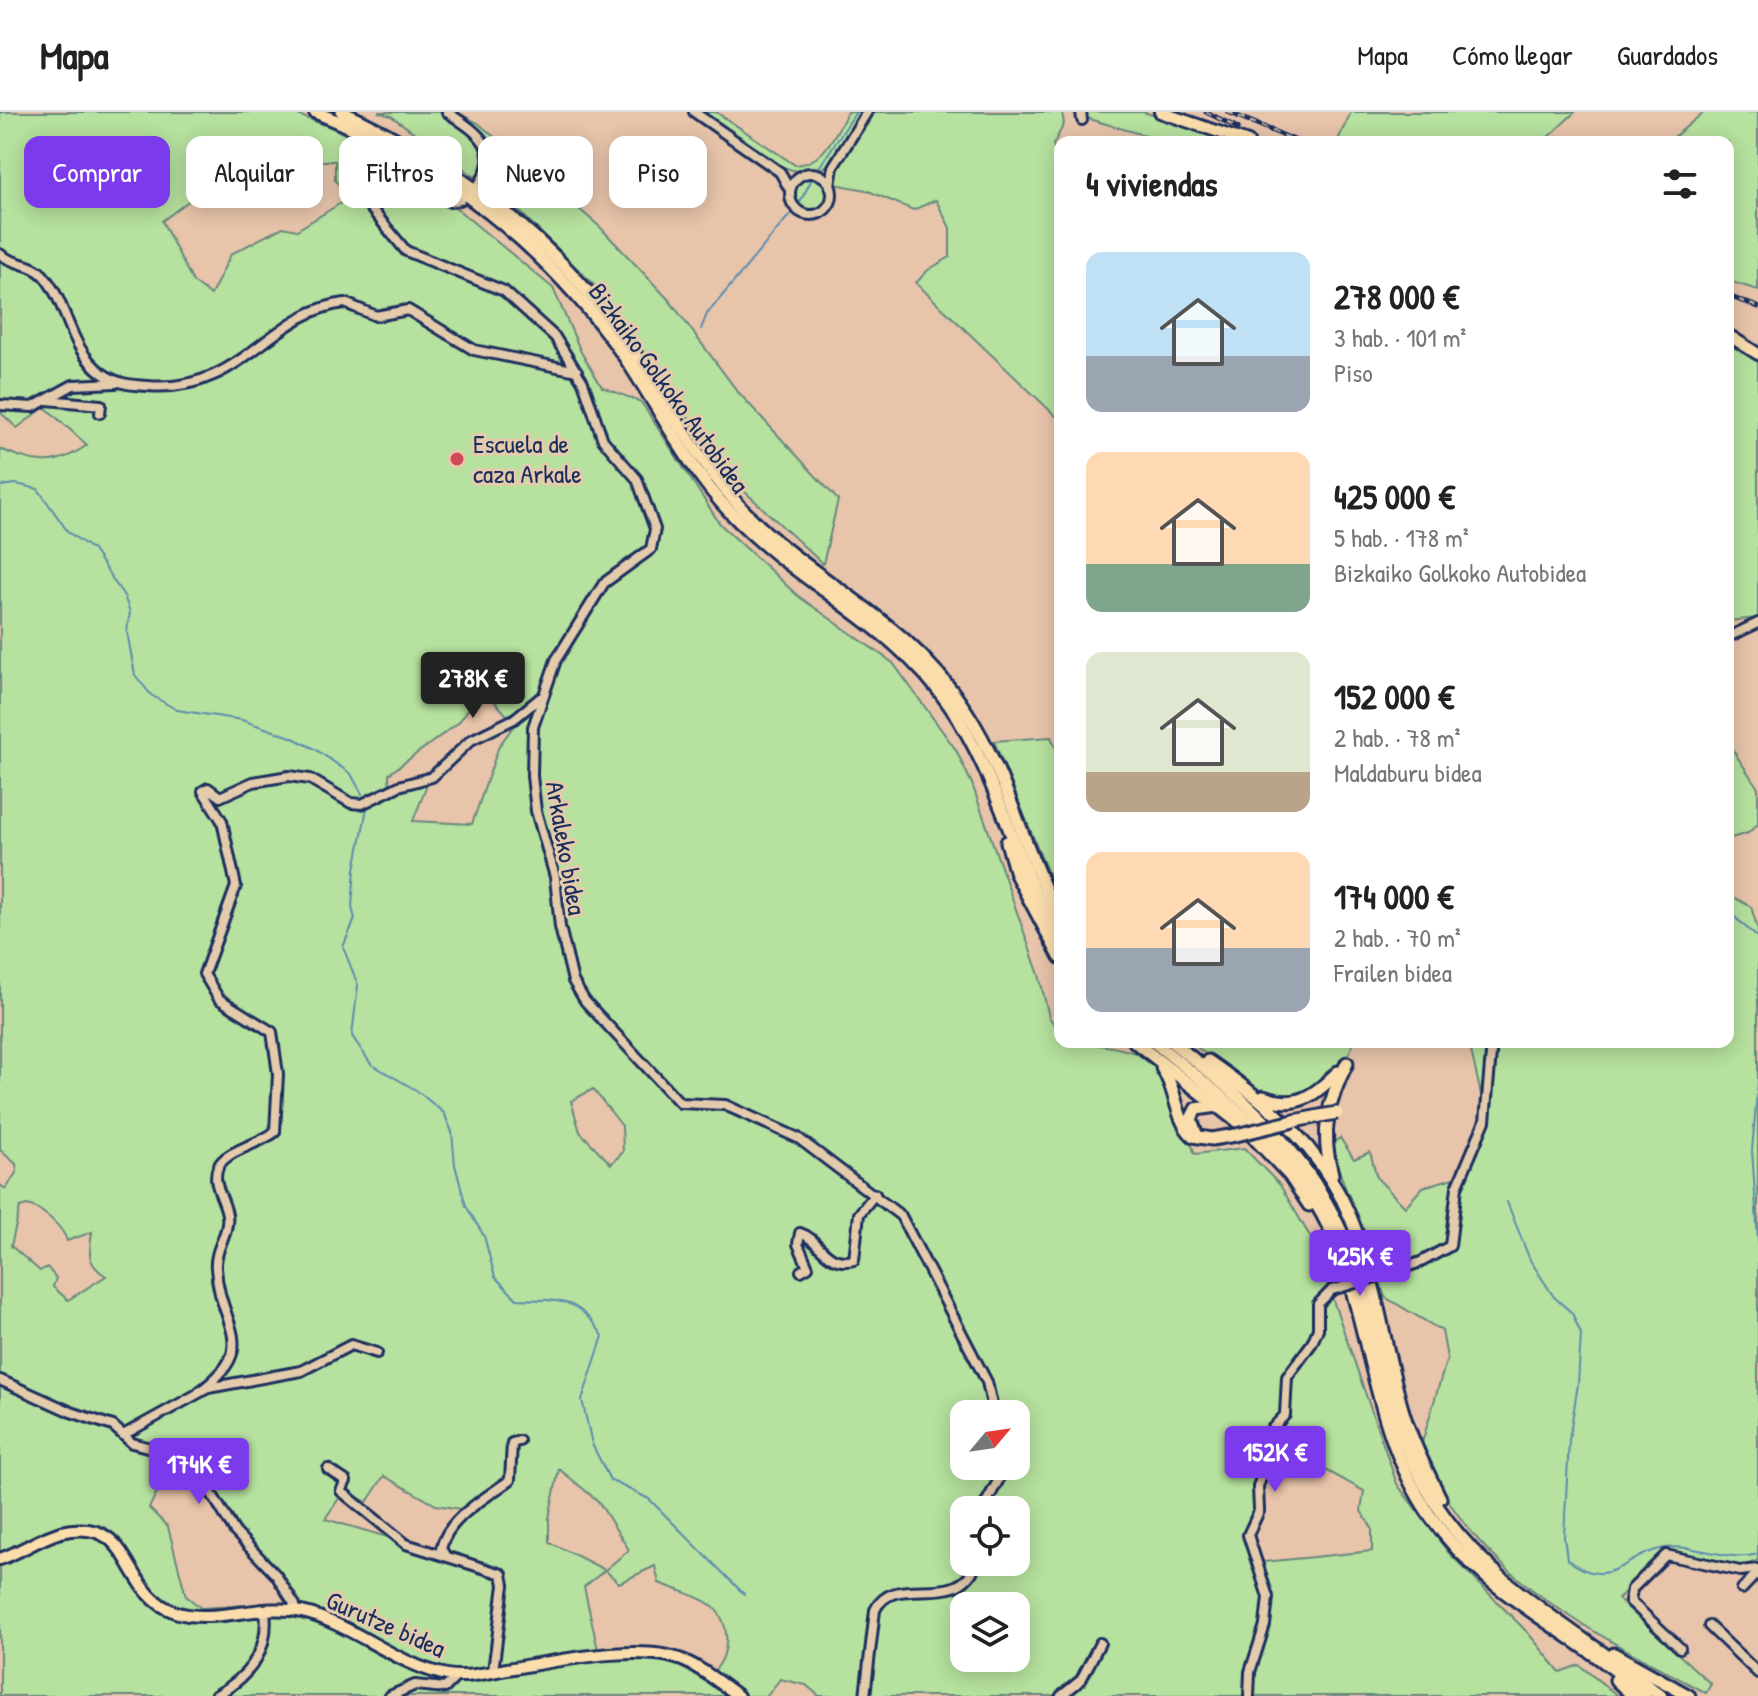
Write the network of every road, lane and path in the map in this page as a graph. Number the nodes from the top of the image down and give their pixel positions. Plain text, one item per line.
1 (315, 112) edge
2 (342, 112) edge
3 (447, 112) edge
4 (694, 112) edge
5 (867, 112) edge
6 (1160, 112) edge
7 (479, 136) edge
8 (1230, 136) edge
9 (835, 163) junction
10 (780, 172) junction
11 (814, 174) junction
12 (803, 175) junction
13 (830, 187) junction
14 (790, 190) junction
15 (370, 208) edge
16 (0, 254) edge
17 (1734, 339) edge
18 (1758, 354) edge
19 (577, 371) junction
20 (116, 382) junction
21 (46, 400) junction
22 (0, 405) edge
23 (100, 413) dead end
24 (1758, 623) edge
25 (1734, 634) edge
26 (542, 695) junction
27 (983, 762) junction
28 (1054, 908) edge
29 (1054, 930) edge
30 (1054, 946) edge
31 (1142, 1048) edge
32 (1162, 1048) edge
33 (1179, 1048) edge
34 (1190, 1048) edge
35 (1491, 1048) edge
36 (1154, 1058) junction
37 (1256, 1094) junction
38 (1220, 1107) junction
39 (1340, 1113) dead end
40 (1203, 1139) junction
41 (1333, 1183) junction
42 (875, 1194) junction
43 (801, 1271) dead end
44 (1347, 1278) junction
45 (377, 1353) dead end
46 (0, 1380) edge
47 (199, 1392) junction
48 (991, 1400) edge
49 (125, 1434) junction
50 (519, 1441) dead end
51 (328, 1469) dead end
52 (1456, 1531) junction
53 (445, 1555) junction
54 (0, 1559) edge
55 (1758, 1570) edge
56 (969, 1576) edge
57 (1742, 1589) dead end
58 (295, 1610) junction
59 (265, 1611) junction
60 (1709, 1626) dead end
61 (1571, 1641) junction
62 (1100, 1643) dead end
63 (1598, 1648) junction
64 (1680, 1648) dead end
65 (493, 1671) junction
66 (1758, 1673) edge
67 (452, 1675) junction
68 (394, 1695) edge
69 (215, 1696) edge
70 (738, 1696) edge
71 (865, 1696) edge
72 (1061, 1696) edge
73 (1249, 1696) edge
74 (1633, 1696) edge
75 (1646, 1696) edge
76 (1661, 1696) edge
77 (1689, 1696) edge

1 - 27 highway, Bizkaiko Golkoko Autobidea
2 - 28 highway, Bizkaiko Golkoko Autobidea
3 - 7 street
4 - 10 street
5 - 9 street
6 - 8 main road
9 - 11 street
9 - 13 street
10 - 12 street
10 - 14 street
11 - 12 street
11 - 13 street
12 - 14 street
13 - 14 street
15 - 19 street, Arkaleko bidea
16 - 20 street
17 - 18 main road
19 - 20 street
19 - 26 street, Arkaleko bidea
20 - 21 street
21 - 22 street
21 - 23 street
24 - 25 street
26 - 42 street, Arkaleko bidea
26 - 47 street
27 - 29 highway, Bizkaiko Golkoko Autobidea
27 - 30 highway
31 - 36 highway
32 - 44 highway
33 - 52 highway
34 - 37 highway
35 - 73 street, bridge
36 - 38 highway
36 - 40 highway
37 - 41 highway
37 - 41 highway
38 - 40 highway
38 - 44 highway
39 - 40 highway, bridge
41 - 52 highway
42 - 43 street
42 - 48 street, Arkaleko bidea
44 - 61 highway
45 - 47 street
46 - 49 street
47 - 49 street
49 - 58 street
50 - 53 street
51 - 53 street
52 - 63 highway
53 - 65 street
54 - 59 main road, Gurutze bidea
55 - 57 street
55 - 64 street
56 - 71 street
58 - 59 main road, Gurutze bidea
58 - 67 main road, Gurutze bidea
59 - 69 street
60 - 66 street
61 - 74 highway
61 - 75 highway
62 - 72 street
63 - 76 highway
63 - 77 highway
65 - 67 main road, Gurutze bidea
65 - 70 main road, Gurutze bidea
67 - 68 street

